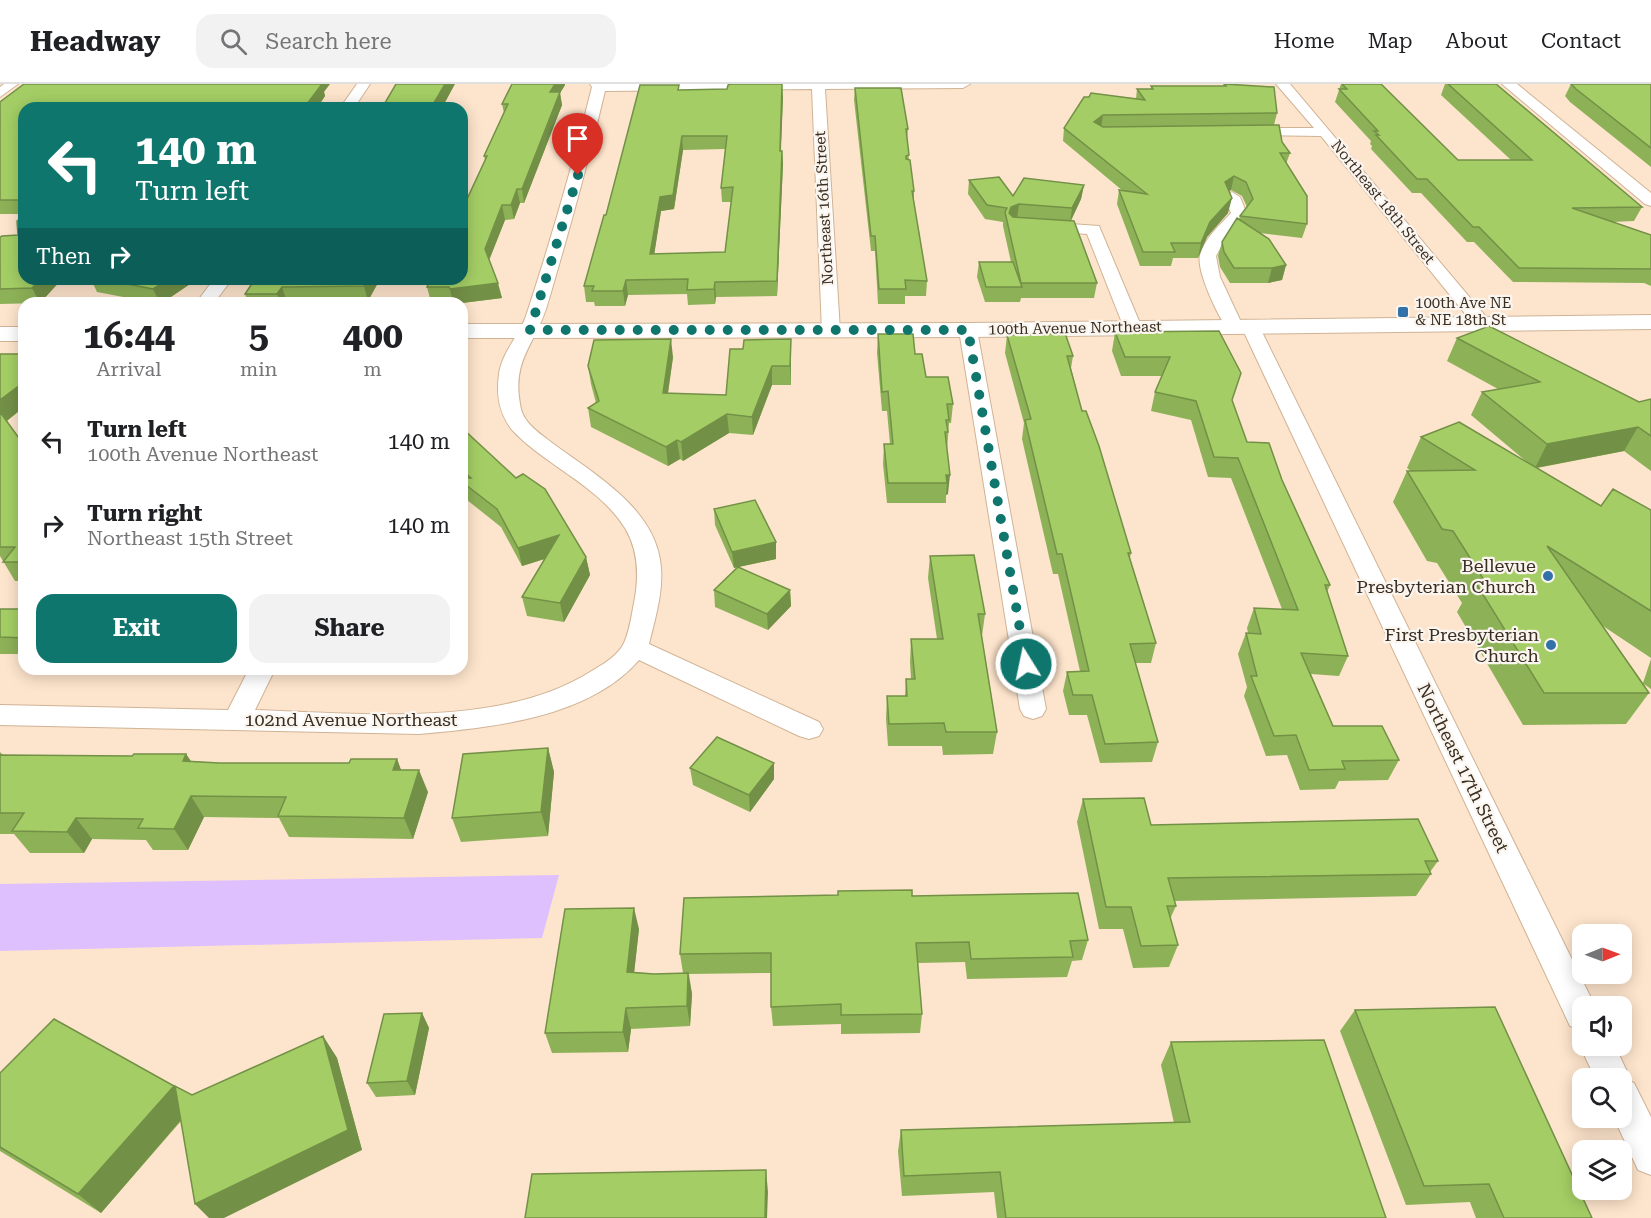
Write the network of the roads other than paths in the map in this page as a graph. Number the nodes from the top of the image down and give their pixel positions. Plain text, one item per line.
1 (12, 84) edge
2 (364, 84) edge
3 (963, 84) edge
4 (1283, 84) edge
5 (1509, 84) edge
6 (818, 85) edge
7 (598, 86) edge
8 (0, 93) edge
9 (351, 102) edge
10 (1325, 132) junction
11 (1230, 133) edge
12 (1232, 197) edge
13 (1651, 201) edge
14 (1028, 226) edge
15 (1481, 322) junction
16 (1649, 324) edge
17 (1242, 326) junction
18 (1133, 328) junction
19 (530, 330) junction
20 (968, 330) junction
21 (468, 331) edge
22 (831, 331) junction
23 (0, 334) edge
24 (18, 334) edge
25 (635, 648) junction
26 (259, 675) edge
27 (1034, 709) dead end
28 (0, 715) edge
29 (237, 719) junction
30 (809, 729) dead end
31 (1573, 996) edge
32 (1632, 1116) edge
33 (1651, 1157) edge

1 - 8 street
2 - 9 street
3 - 6 street
4 - 10 street, Northeast 18th Street
5 - 13 street
6 - 7 street
6 - 22 street, Northeast 16th Street
7 - 19 street
10 - 11 street
10 - 15 street, Northeast 18th Street
12 - 17 street, Northeast 17th Street
14 - 18 street
15 - 16 street, 100th Avenue Northeast
15 - 17 street, 100th Avenue Northeast
17 - 18 street, 100th Avenue Northeast
17 - 31 street, Northeast 17th Street
18 - 20 street, 100th Avenue Northeast
19 - 21 street, 100th Avenue Northeast
19 - 22 street, 100th Avenue Northeast
19 - 25 street
20 - 22 street, 100th Avenue Northeast
20 - 27 street
23 - 24 street
25 - 29 street, 102nd Avenue Northeast
25 - 30 street
26 - 29 street
28 - 29 street, 102nd Avenue Northeast
32 - 33 street

